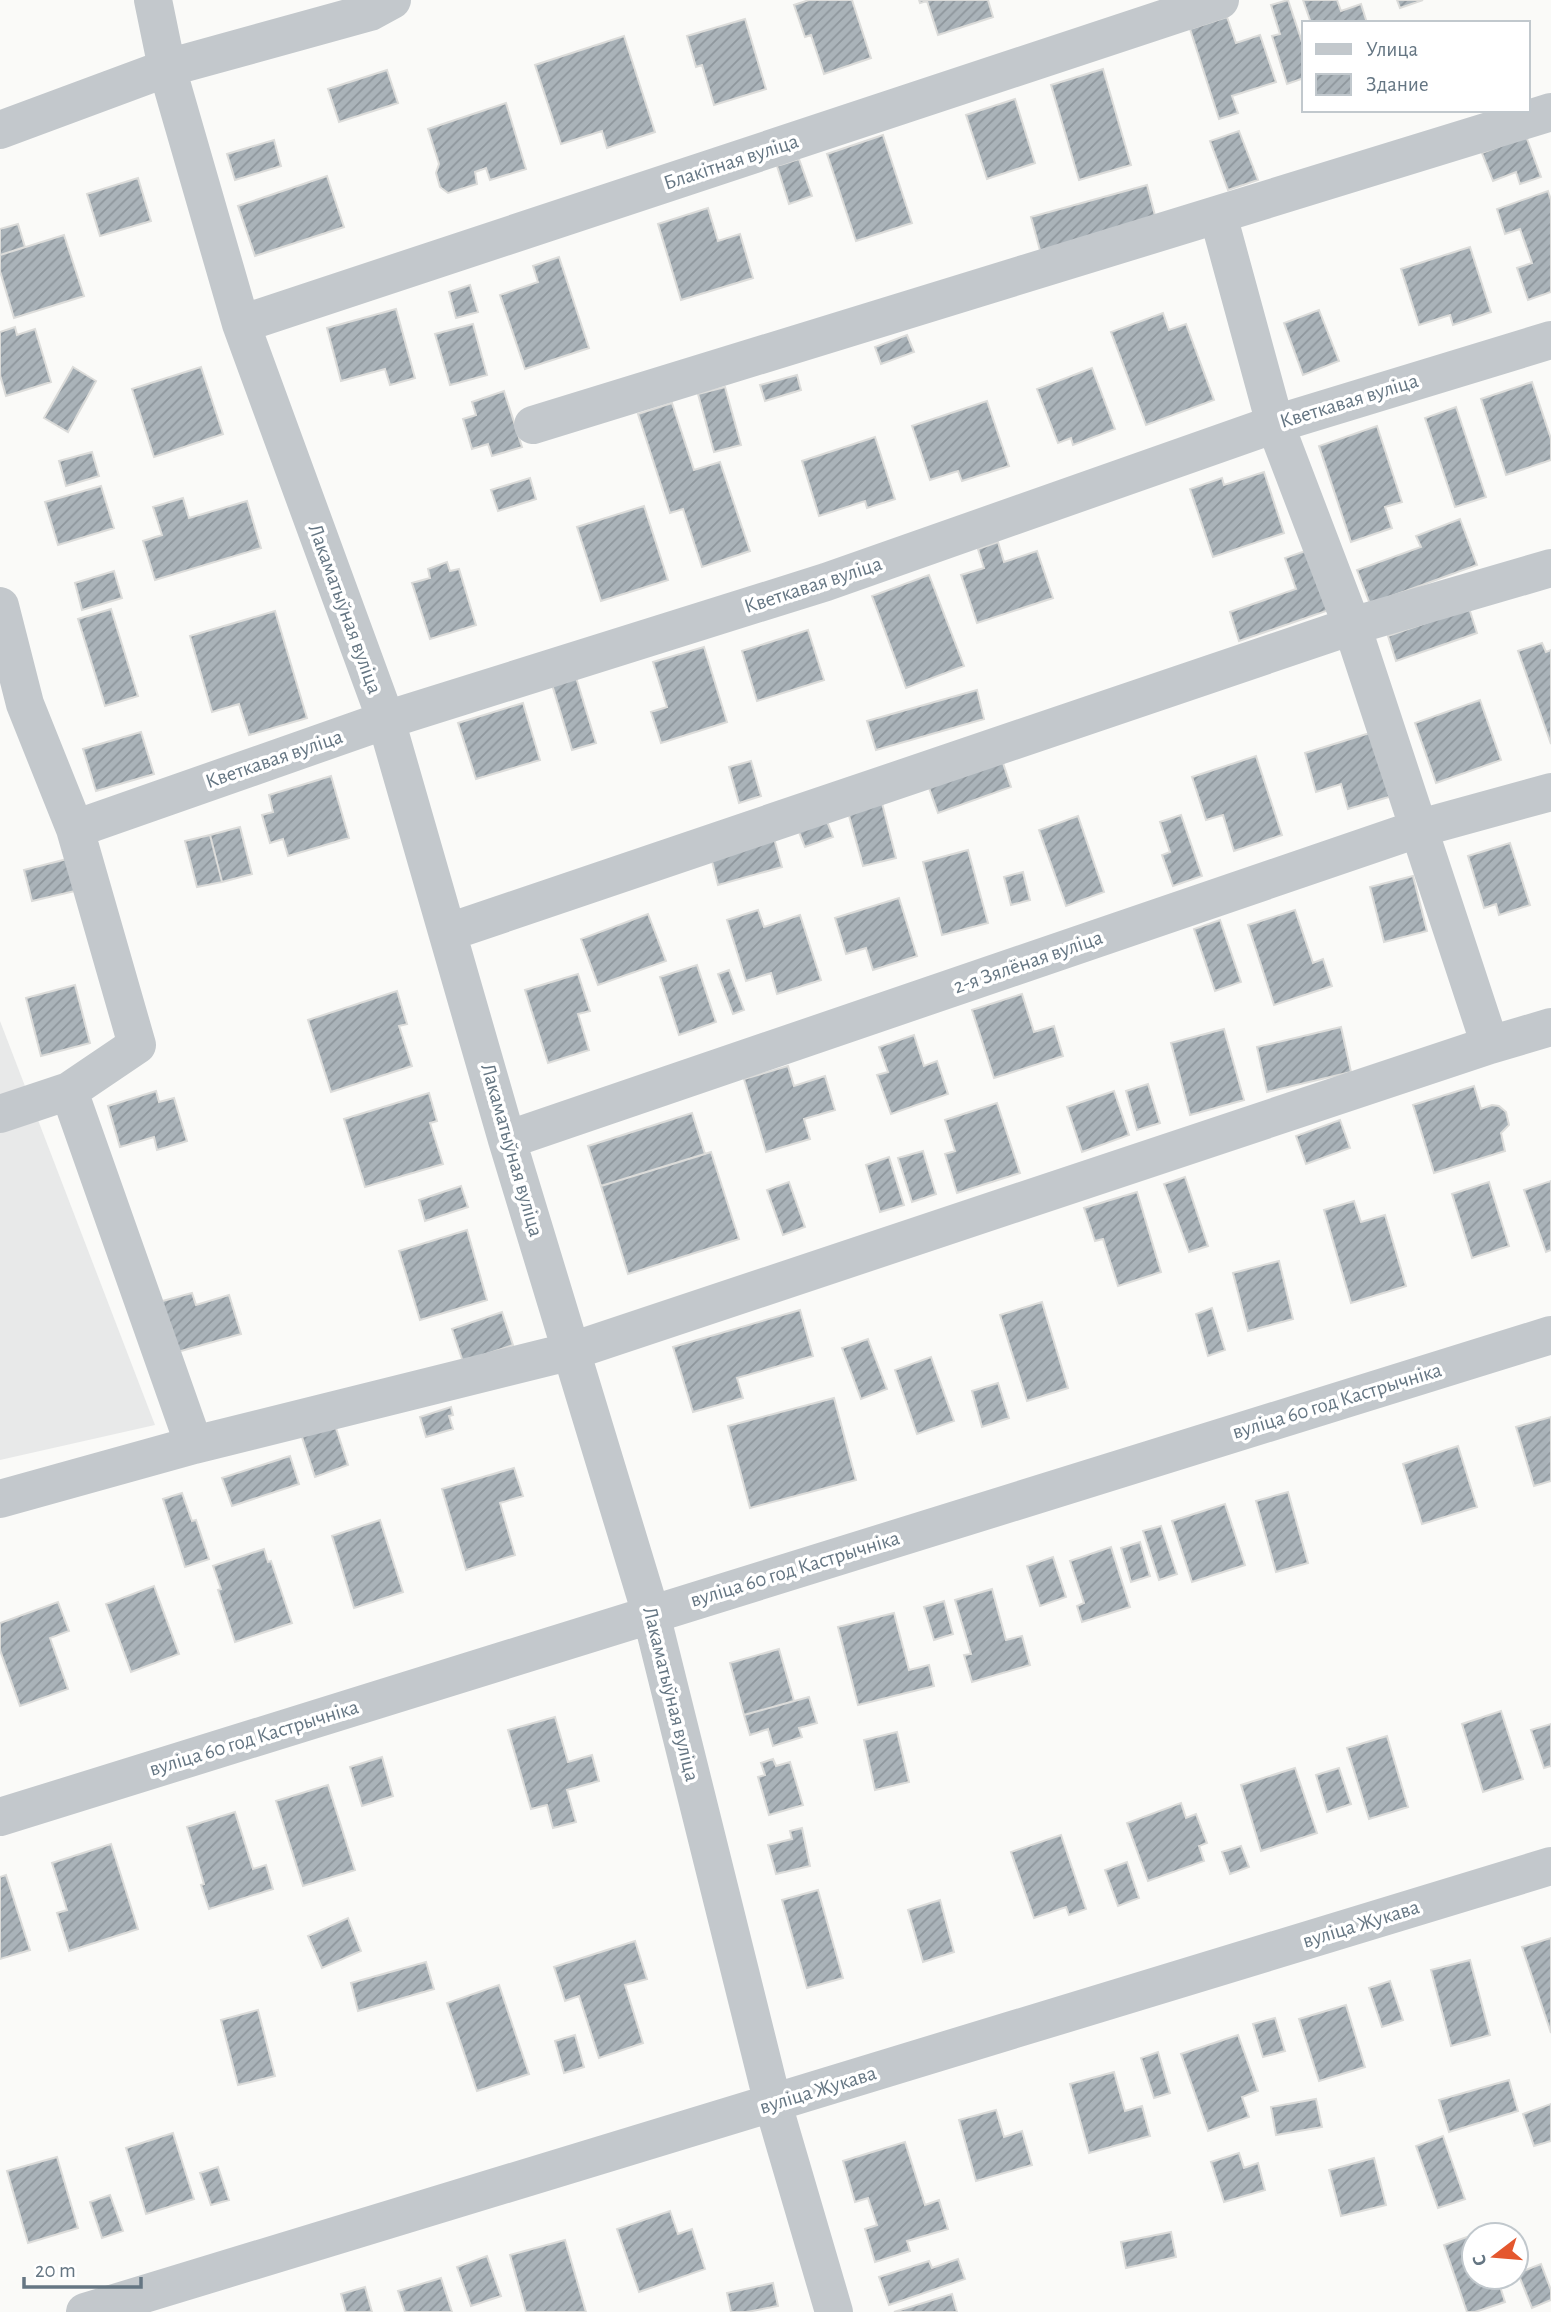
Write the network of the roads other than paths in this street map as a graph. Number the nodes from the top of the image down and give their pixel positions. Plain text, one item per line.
1 (153, 0) edge
2 (392, 0) edge
3 (1220, 0) edge
4 (167, 68) junction
5 (1551, 112) edge
6 (0, 130) edge
7 (1218, 215) junction
8 (241, 324) junction
9 (1551, 340) edge
10 (1275, 424) junction
11 (533, 425) dead end
12 (1551, 568) edge
13 (0, 606) edge
14 (1352, 626) junction
15 (13, 707) edge
16 (386, 720) junction
17 (1551, 792) edge
18 (1420, 828) junction
19 (75, 829) junction
20 (449, 932) junction
21 (1551, 1027) edge
22 (1490, 1045) junction
23 (69, 1091) junction
24 (0, 1114) edge
25 (507, 1140) junction
26 (1551, 1335) edge
27 (572, 1351) junction
28 (194, 1445) junction
29 (0, 1499) edge
30 (651, 1614) junction
31 (0, 1817) edge
32 (1551, 1866) edge
33 (773, 2104) junction
34 (85, 2312) edge
35 (834, 2312) edge

1 - 4 street, Лакаматыўная вуліца
2 - 4 street
3 - 8 street, Блакітная вуліца
4 - 6 street
4 - 8 street, Лакаматыўная вуліца
5 - 7 street
7 - 10 street
7 - 11 street
8 - 16 street, Лакаматыўная вуліца
9 - 10 street, Кветкавая вуліца
10 - 14 street
10 - 16 street, Кветкавая вуліца
12 - 14 street
13 - 15 street
14 - 18 street
14 - 20 street
15 - 19 street
16 - 19 street, Кветкавая вуліца
16 - 20 street, Лакаматыўная вуліца
17 - 18 street, 2-я Зялёная вуліца
18 - 22 street
18 - 25 street, 2-я Зялёная вуліца
19 - 23 street
20 - 25 street, Лакаматыўная вуліца
21 - 22 street
22 - 27 street
23 - 24 street
23 - 28 street
25 - 27 street, Лакаматыўная вуліца
26 - 30 street, вуліца 60 год Кастрычніка
27 - 28 street
27 - 30 street, Лакаматыўная вуліца
28 - 29 street
30 - 31 street, вуліца 60 год Кастрычніка
30 - 33 street, Лакаматыўная вуліца
32 - 33 street, вуліца Жукава
33 - 34 street, вуліца Жукава
33 - 35 street, Лакаматыўная вуліца

